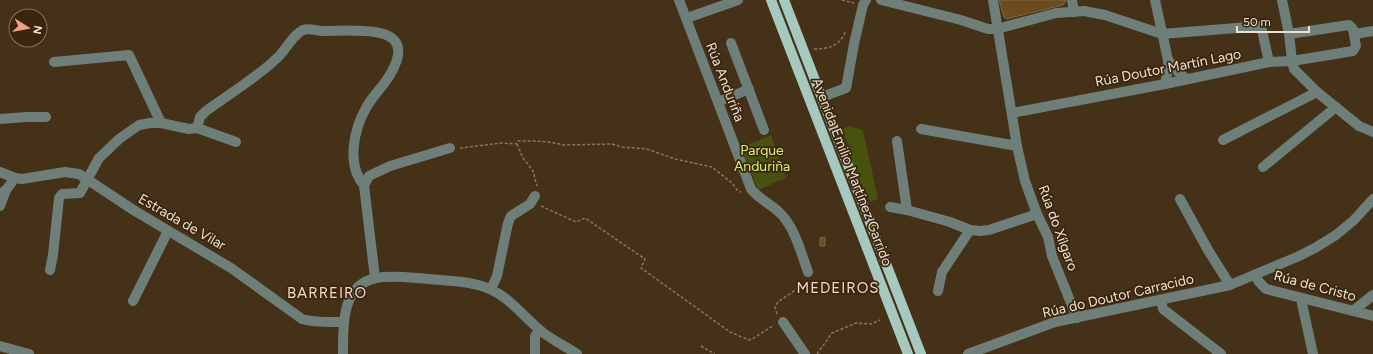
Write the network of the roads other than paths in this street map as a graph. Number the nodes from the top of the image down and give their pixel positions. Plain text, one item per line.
1 (679, 0) edge
2 (738, 0) edge
3 (771, 0) edge
4 (784, 0) edge
5 (882, 0) edge
6 (928, 0) edge
7 (993, 0) edge
8 (1072, 0) edge
9 (1155, 0) edge
10 (1282, 0) edge
11 (862, 2) edge
12 (926, 11) junction
13 (1074, 12) junction
14 (687, 18) junction
15 (997, 29) junction
16 (1373, 31) edge
17 (1162, 34) junction
18 (1289, 34) junction
19 (1355, 34) junction
20 (731, 43) dead end
21 (1168, 60) junction
22 (1292, 61) junction
23 (54, 62) dead end
24 (1269, 62) junction
25 (1187, 79) junction
26 (1165, 84) junction
27 (749, 89) junction
28 (1317, 92) junction
29 (822, 97) junction
30 (718, 102) junction
31 (1336, 107) junction
32 (1012, 113) junction
33 (46, 117) dead end
34 (0, 119) edge
35 (161, 123) junction
36 (197, 128) junction
37 (921, 129) dead end
38 (764, 130) dead end
39 (1373, 132) edge
40 (1223, 140) dead end
41 (897, 141) dead end
42 (236, 142) dead end
43 (1017, 146) junction
44 (450, 148) road end
45 (1263, 167) dead end
46 (0, 172) edge
47 (15, 178) junction
48 (87, 178) junction
49 (364, 185) junction
50 (3, 192) edge
51 (1180, 199) dead end
52 (1373, 199) edge
53 (532, 200) road end
54 (0, 206) edge
55 (890, 207) dead end
56 (907, 210) junction
57 (1037, 214) junction
58 (168, 230) junction
59 (970, 230) junction
60 (50, 270) dead end
61 (1255, 275) junction
62 (808, 277) road end
63 (375, 278) junction
64 (1230, 285) junction
65 (491, 289) junction
66 (938, 290) dead end
67 (1373, 295) edge
68 (1301, 299) junction
69 (1161, 300) junction
70 (133, 301) dead end
71 (1353, 311) junction
72 (1373, 316) edge
73 (1077, 318) junction
74 (782, 321) road end
75 (344, 322) junction
76 (540, 330) junction
77 (0, 346) edge
78 (29, 354) edge
79 (344, 354) edge
80 (534, 354) edge
81 (577, 354) edge
82 (805, 354) edge
83 (908, 354) edge
84 (921, 354) edge
85 (968, 354) edge
86 (1221, 354) edge
87 (1313, 354) edge

1 - 14 street, Rúa Anduriña
2 - 14 street
3 - 83 main road, Avenida Emilio Martínez Garrido
4 - 29 main road, Avenida Emilio Martínez Garrido
5 - 12 street
6 - 12 street
7 - 15 street, Rúa do Xílgaro
8 - 13 street
9 - 17 street
10 - 18 street
11 - 29 street
12 - 15 street
13 - 15 street
13 - 17 street
14 - 30 street, Rúa Anduriña
15 - 32 street, Rúa do Xílgaro
16 - 19 street
17 - 21 street
17 - 24 street
18 - 19 street
18 - 22 street
19 - 22 street, Rúa Doutor Martín Lago
20 - 27 street
21 - 25 street
21 - 26 street
22 - 24 street, Rúa Doutor Martín Lago
22 - 28 street
23 - 35 street
24 - 25 street, Rúa Doutor Martín Lago
25 - 26 street, Rúa Doutor Martín Lago
26 - 32 street, Rúa Doutor Martín Lago
27 - 30 street
27 - 38 street
28 - 31 street
28 - 40 street
29 - 84 main road, Avenida Emilio Martínez Garrido
30 - 62 street, Rúa Anduriña
31 - 39 street
31 - 45 street
32 - 43 street, Rúa do Xílgaro
33 - 34 street
35 - 36 street
35 - 48 street
36 - 42 street
36 - 49 street
37 - 43 street
41 - 56 street
43 - 57 street, Rúa do Xílgaro
44 - 49 street
46 - 47 street, Estrada de Vilar
47 - 48 street, Estrada de Vilar
47 - 50 street
48 - 58 street, Estrada de Vilar
48 - 60 street
49 - 63 street
50 - 54 street
51 - 64 street
52 - 61 street, Rúa do Doutor Carracido
53 - 65 street
55 - 56 street
56 - 59 street
57 - 59 street
57 - 73 street, Rúa do Xílgaro
58 - 70 street
58 - 75 street, Estrada de Vilar
59 - 66 street
61 - 64 street, Rúa do Doutor Carracido
61 - 68 street, Rúa de Cristo
63 - 65 street
63 - 75 street
64 - 69 street, Rúa do Doutor Carracido
65 - 76 street
67 - 71 street
68 - 71 street, Rúa de Cristo
68 - 87 street
69 - 73 street, Rúa do Doutor Carracido
69 - 86 street
71 - 72 street, Rúa de Cristo
73 - 85 street, Rúa do Doutor Carracido
74 - 82 street
75 - 79 street
76 - 80 street
76 - 81 street
77 - 78 street

